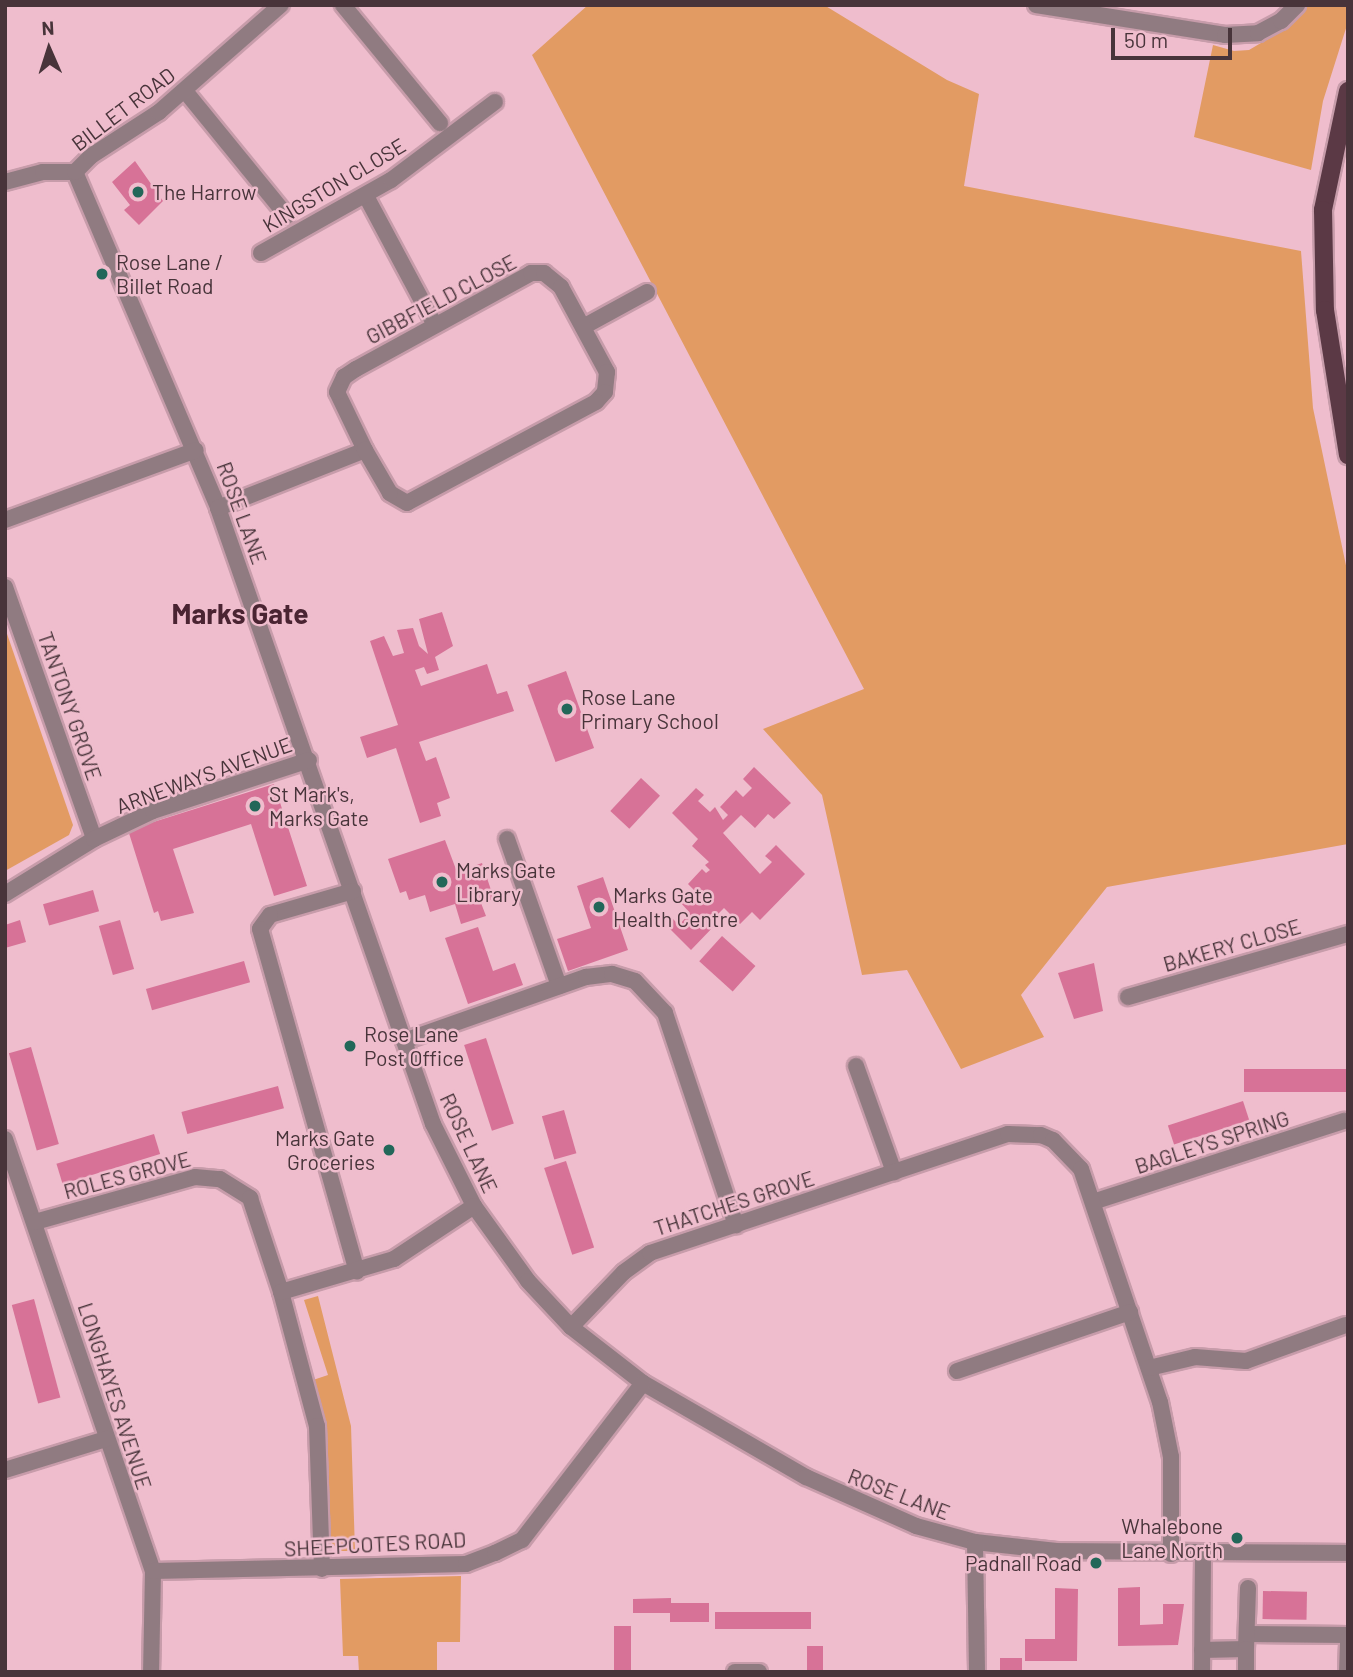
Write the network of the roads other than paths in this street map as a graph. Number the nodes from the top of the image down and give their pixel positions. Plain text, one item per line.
1 (281, 5) edge
2 (343, 5) edge
3 (1036, 5) edge
4 (1297, 5) edge
5 (1084, 10) edge
6 (184, 91) junction
7 (1348, 91) edge
8 (495, 102) dead end
9 (440, 123) dead end
10 (75, 172) junction
11 (5, 182) edge
12 (366, 195) junction
13 (287, 216) dead end
14 (261, 253) dead end
15 (647, 292) dead end
16 (435, 325) junction
17 (583, 327) junction
18 (196, 450) junction
19 (365, 450) junction
20 (1348, 455) edge
21 (218, 508) junction
22 (5, 520) edge
23 (5, 587) edge
24 (309, 760) junction
25 (94, 839) junction
26 (506, 839) dead end
27 (353, 891) junction
28 (5, 894) edge
29 (1348, 934) edge
30 (559, 986) junction
31 (1128, 997) dead end
32 (404, 1041) junction
33 (856, 1066) dead end
34 (1344, 1121) dead end
35 (5, 1139) edge
36 (894, 1172) junction
37 (1093, 1202) junction
38 (474, 1206) junction
39 (35, 1222) junction
40 (736, 1225) junction
41 (357, 1272) junction
42 (281, 1292) junction
43 (1130, 1312) junction
44 (1346, 1325) edge
45 (571, 1327) junction
46 (1149, 1368) junction
47 (957, 1371) dead end
48 (643, 1383) junction
49 (106, 1439) junction
50 (5, 1470) edge
51 (975, 1542) junction
52 (1171, 1553) junction
53 (1203, 1553) junction
54 (1348, 1553) edge
55 (322, 1569) junction
56 (153, 1571) junction
57 (1248, 1588) dead end
58 (1348, 1637) edge
59 (1247, 1642) junction
60 (1202, 1650) junction
61 (151, 1672) edge
62 (735, 1672) edge
63 (759, 1672) edge
64 (977, 1672) edge
65 (1202, 1672) edge
66 (1247, 1672) edge
67 (1347, 1672) edge

1 - 6 street, BILLET ROAD
2 - 9 street
3 - 5 street
4 - 5 street
6 - 10 street, BILLET ROAD
6 - 13 street
7 - 20 main road
8 - 12 street, KINGSTON CLOSE
10 - 11 street, BILLET ROAD
10 - 18 street, ROSE LANE
12 - 14 street, KINGSTON CLOSE
12 - 16 street
15 - 17 street
16 - 17 street, GIBBFIELD CLOSE
16 - 19 street, GIBBFIELD CLOSE
17 - 19 street, GIBBFIELD CLOSE
18 - 21 street, ROSE LANE
18 - 22 street
19 - 21 street
21 - 24 street, ROSE LANE
23 - 25 street, TANTONY GROVE
24 - 25 street, ARNEWAYS AVENUE
24 - 27 street, ROSE LANE
25 - 28 street, ARNEWAYS AVENUE
26 - 30 street
27 - 32 street, ROSE LANE
27 - 41 street
29 - 31 street, BAKERY CLOSE
30 - 32 street
30 - 40 street
32 - 38 street, ROSE LANE
33 - 36 street
34 - 37 street, BAGLEYS SPRING
35 - 39 street, LONGHAYES AVENUE
36 - 37 street, THATCHES GROVE
36 - 40 street, THATCHES GROVE
37 - 43 street, THATCHES GROVE
38 - 41 street
38 - 45 street, ROSE LANE
39 - 42 street, ROLES GROVE
39 - 49 street, LONGHAYES AVENUE
40 - 45 street, THATCHES GROVE
41 - 42 street
42 - 55 street, ROLES GROVE
43 - 46 street, THATCHES GROVE
43 - 47 street
44 - 46 street
45 - 48 street, ROSE LANE
46 - 52 street, THATCHES GROVE
48 - 51 street, ROSE LANE
48 - 55 street, SHEEPCOTES ROAD
49 - 50 street
49 - 56 street, LONGHAYES AVENUE
51 - 52 street, ROSE LANE
51 - 64 street
52 - 53 street, ROSE LANE
53 - 54 street, ROSE LANE
53 - 60 street
55 - 56 street, SHEEPCOTES ROAD
56 - 61 street, LONGHAYES AVENUE
57 - 59 street
58 - 59 street
58 - 67 street
59 - 60 street
59 - 66 street
60 - 65 street
62 - 63 street

